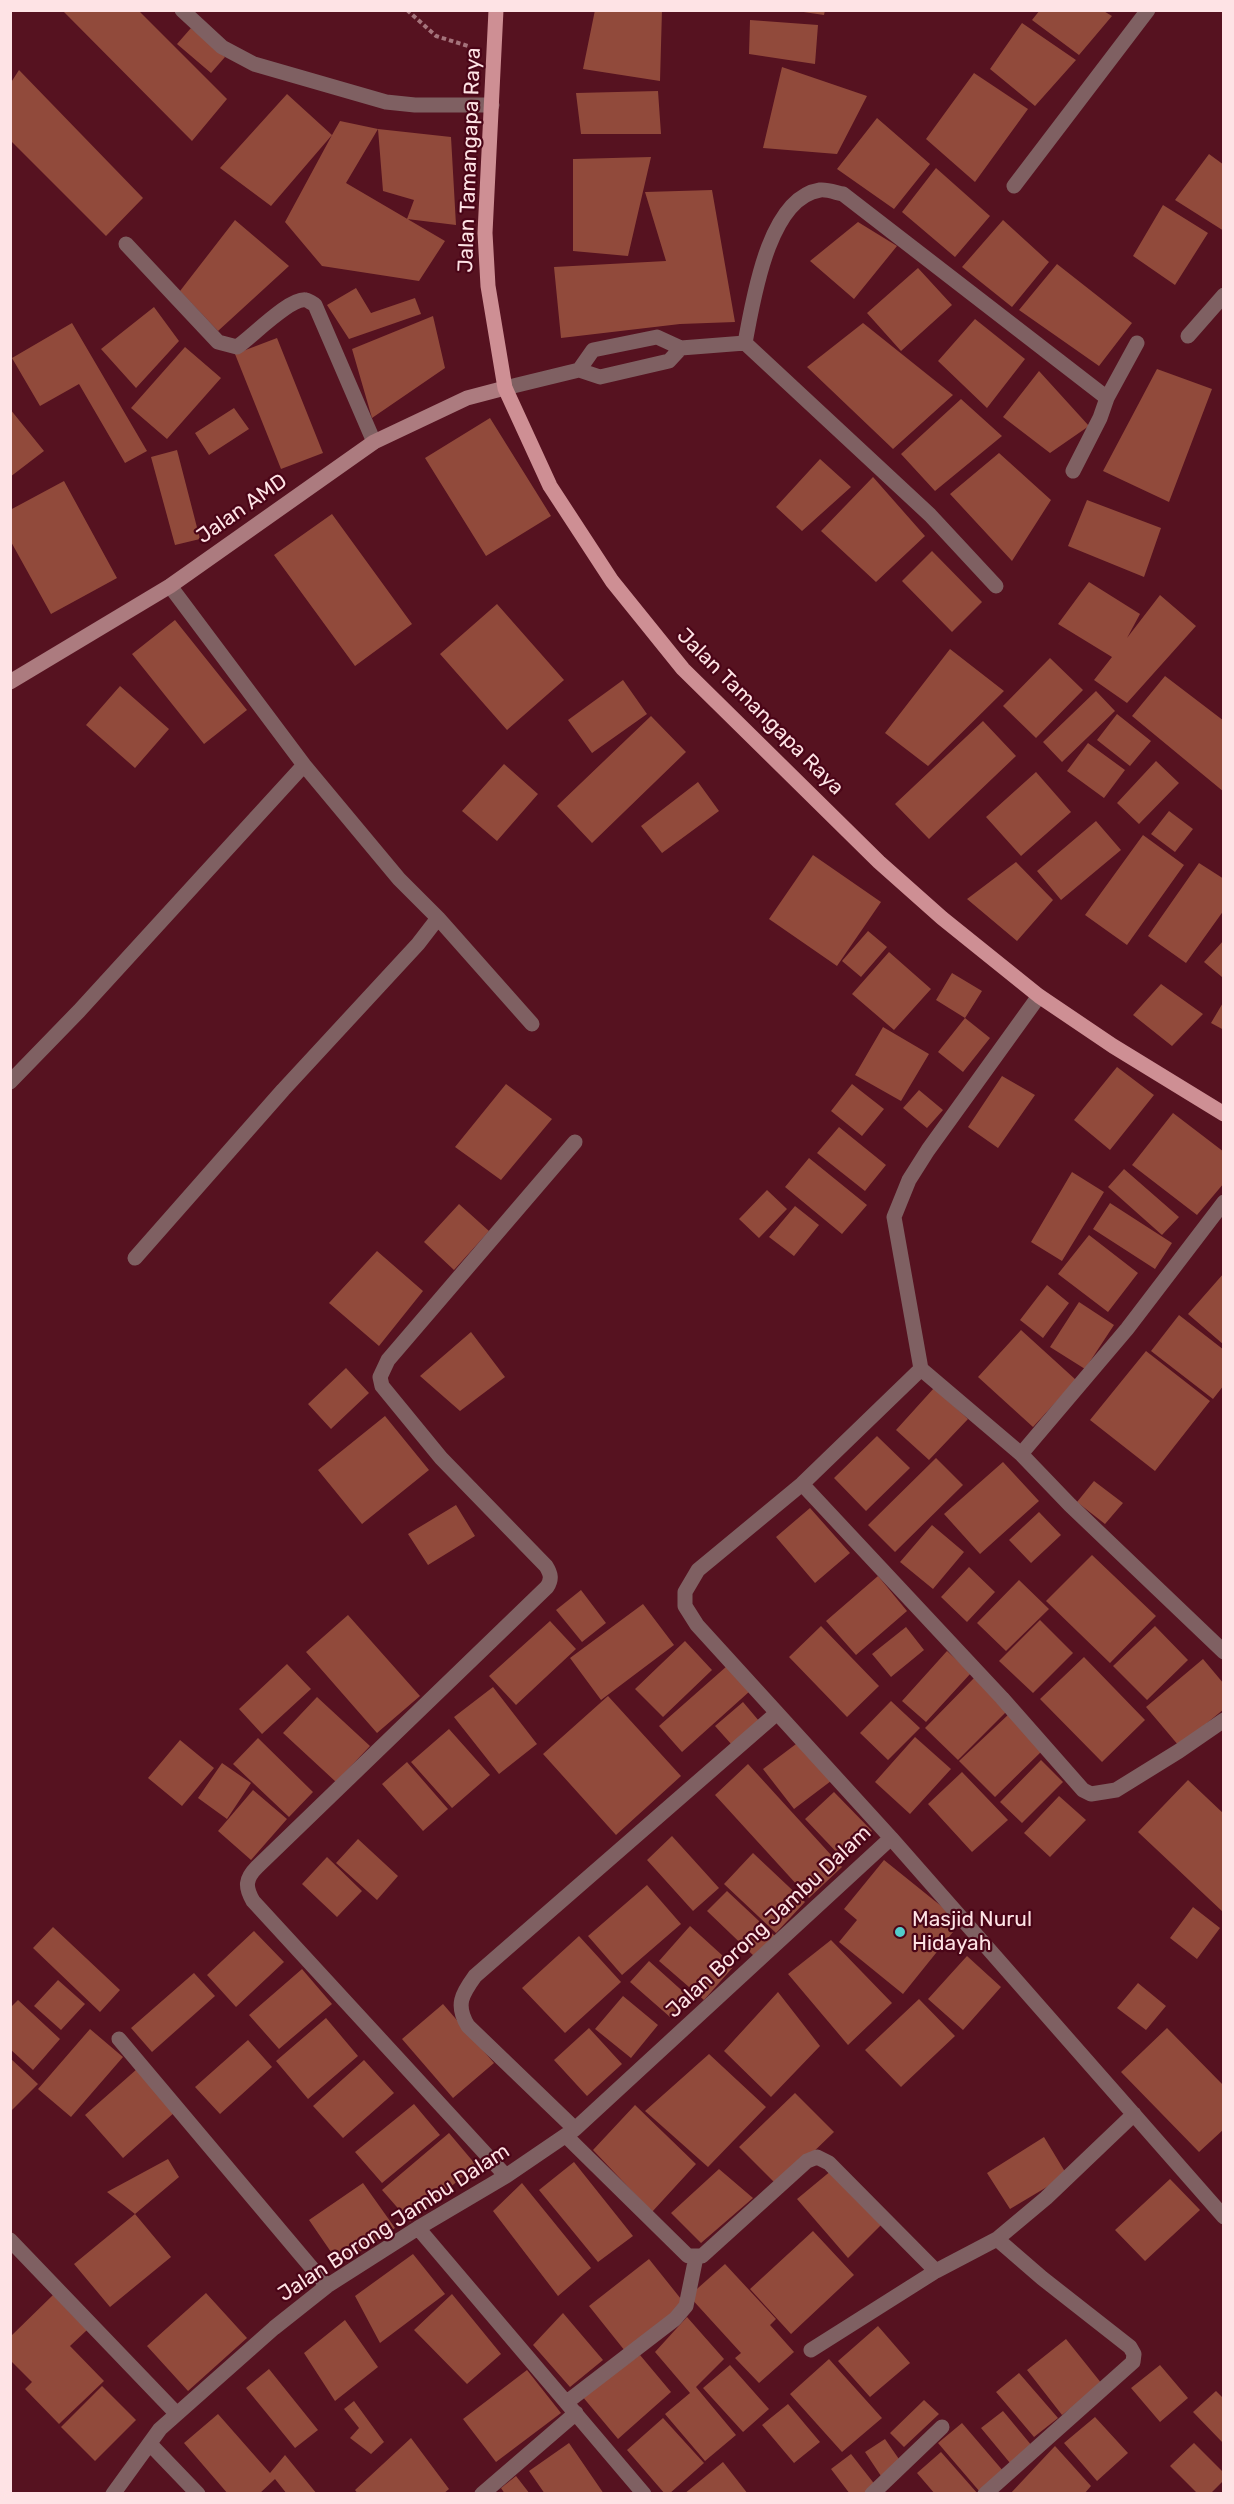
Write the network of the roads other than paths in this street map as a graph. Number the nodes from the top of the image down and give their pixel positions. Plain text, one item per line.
1 (182, 10) edge
2 (496, 10) edge
3 (1148, 10) edge
4 (492, 105) junction
5 (1014, 186) dead end
6 (126, 243) dead end
7 (1224, 295) edge
8 (1188, 336) dead end
9 (745, 343) junction
10 (1137, 343) dead end
11 (681, 348) junction
12 (579, 370) junction
13 (505, 388) junction
14 (1107, 398) junction
15 (374, 442) junction
16 (1073, 471) dead end
17 (170, 586) junction
18 (996, 586) dead end
19 (10, 682) edge
20 (303, 765) junction
21 (438, 918) junction
22 (1040, 996) junction
23 (532, 1024) dead end
24 (10, 1082) edge
25 (1224, 1114) edge
26 (575, 1142) dead end
27 (1224, 1202) edge
28 (135, 1258) dead end
29 (921, 1369) junction
30 (1020, 1454) junction
31 (802, 1484) junction
32 (1224, 1652) edge
33 (777, 1713) junction
34 (1224, 1720) edge
35 (891, 1838) junction
36 (119, 2039) dead end
37 (1134, 2114) junction
38 (570, 2133) junction
39 (506, 2176) junction
40 (1224, 2217) edge
41 (418, 2228) junction
42 (997, 2239) junction
43 (10, 2240) edge
44 (696, 2257) junction
45 (936, 2271) junction
46 (327, 2286) junction
47 (811, 2350) dead end
48 (572, 2408) junction
49 (176, 2413) junction
50 (942, 2427) dead end
51 (150, 2444) junction
52 (113, 2493) edge
53 (198, 2493) edge
54 (482, 2493) edge
55 (644, 2493) edge
56 (872, 2493) edge
57 (985, 2493) edge

1 - 4 street
2 - 4 main road, Jalan Tamangapa Raya
3 - 5 street
4 - 13 main road, Jalan Tamangapa Raya
6 - 15 street
7 - 8 street
9 - 11 street
9 - 14 street
9 - 18 street
10 - 14 street
11 - 12 street
11 - 12 street
12 - 13 street
13 - 15 street, Jalan AMD
13 - 22 main road, Jalan Tamangapa Raya
14 - 16 street
15 - 17 street, Jalan AMD
17 - 19 street, Jalan AMD
17 - 20 street
20 - 21 street
20 - 24 street
21 - 23 street
21 - 28 street
22 - 25 main road, Jalan Tamangapa Raya
22 - 29 street
26 - 39 street
27 - 30 street
29 - 30 street
29 - 31 street, Jalan Borong Jambu Dalam
30 - 32 street
31 - 33 street, Jalan Borong Jambu Dalam
31 - 34 street
33 - 35 street, Jalan Borong Jambu Dalam
33 - 38 street
35 - 37 street
35 - 38 street, Jalan Borong Jambu Dalam
36 - 46 street
37 - 40 street
37 - 42 street
38 - 39 street, Jalan Borong Jambu Dalam
38 - 44 street
39 - 41 street, Jalan Borong Jambu Dalam
41 - 46 street, Jalan Borong Jambu Dalam
41 - 48 street
42 - 45 street
42 - 57 street
43 - 49 street
44 - 45 street
44 - 48 street
45 - 47 street
46 - 49 street, Jalan Borong Jambu Dalam
48 - 54 street
48 - 55 street
49 - 51 street, Jalan Borong Jambu Dalam
50 - 56 street
51 - 52 street, Jalan Borong Jambu Dalam
51 - 53 street

